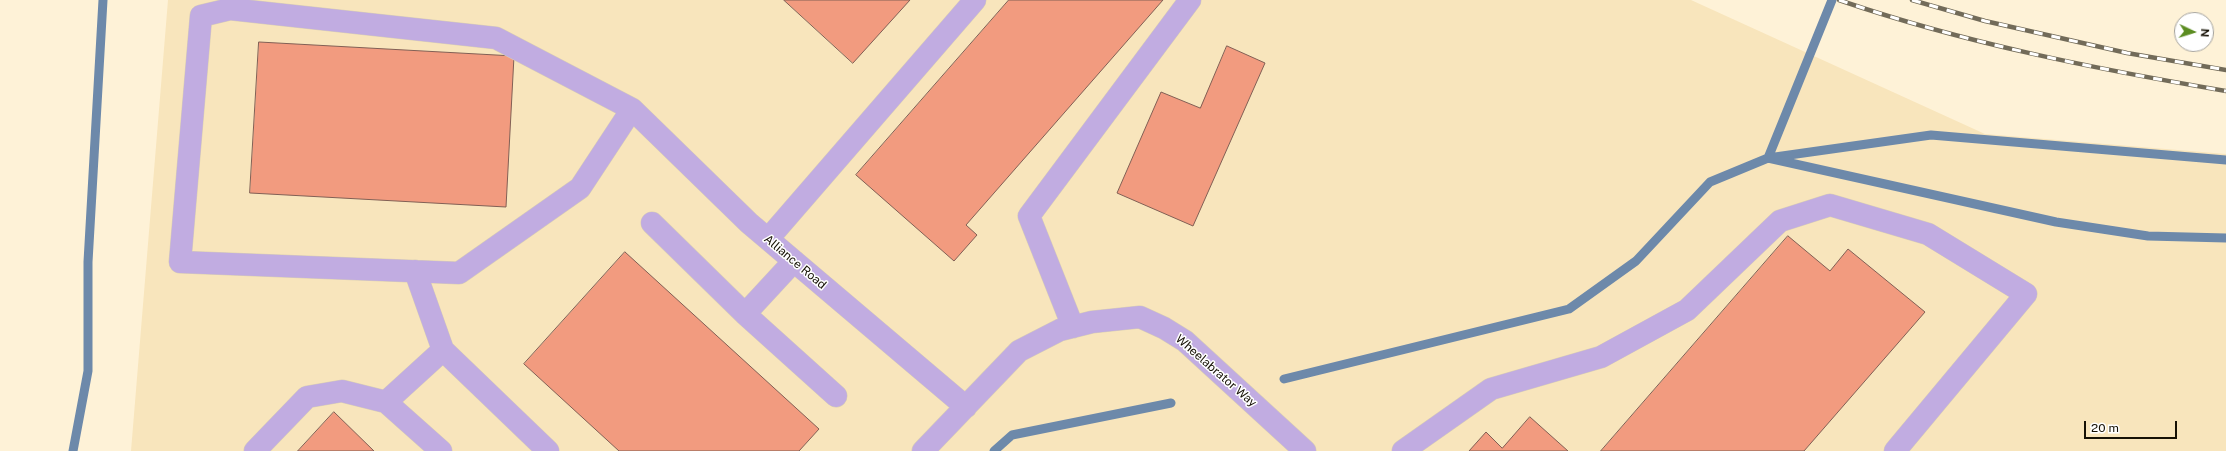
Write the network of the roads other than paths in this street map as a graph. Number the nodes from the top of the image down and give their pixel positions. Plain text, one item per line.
1 (975, 0) edge
2 (1190, 0) edge
3 (632, 109) junction
4 (652, 223) dead end
5 (768, 239) junction
6 (794, 261) junction
7 (415, 272) junction
8 (745, 314) junction
9 (1073, 327) junction
10 (443, 350) junction
11 (836, 396) dead end
12 (386, 402) junction
13 (966, 407) junction
14 (255, 451) edge
15 (441, 451) edge
16 (548, 451) edge
17 (923, 451) edge
18 (1305, 451) edge
19 (1403, 451) edge
20 (1895, 451) edge

1 - 5 street
2 - 9 street
3 - 5 street, Alliance Road
3 - 7 street
3 - 7 street, Alliance Road
4 - 8 street
5 - 6 street, Alliance Road
6 - 8 street
6 - 13 street, Alliance Road
7 - 10 street
8 - 11 street
9 - 13 street, Wheelabrator Way
9 - 18 street, Wheelabrator Way
10 - 12 street
10 - 16 street
12 - 14 street
12 - 15 street
13 - 17 street, Wheelabrator Way
19 - 20 street

